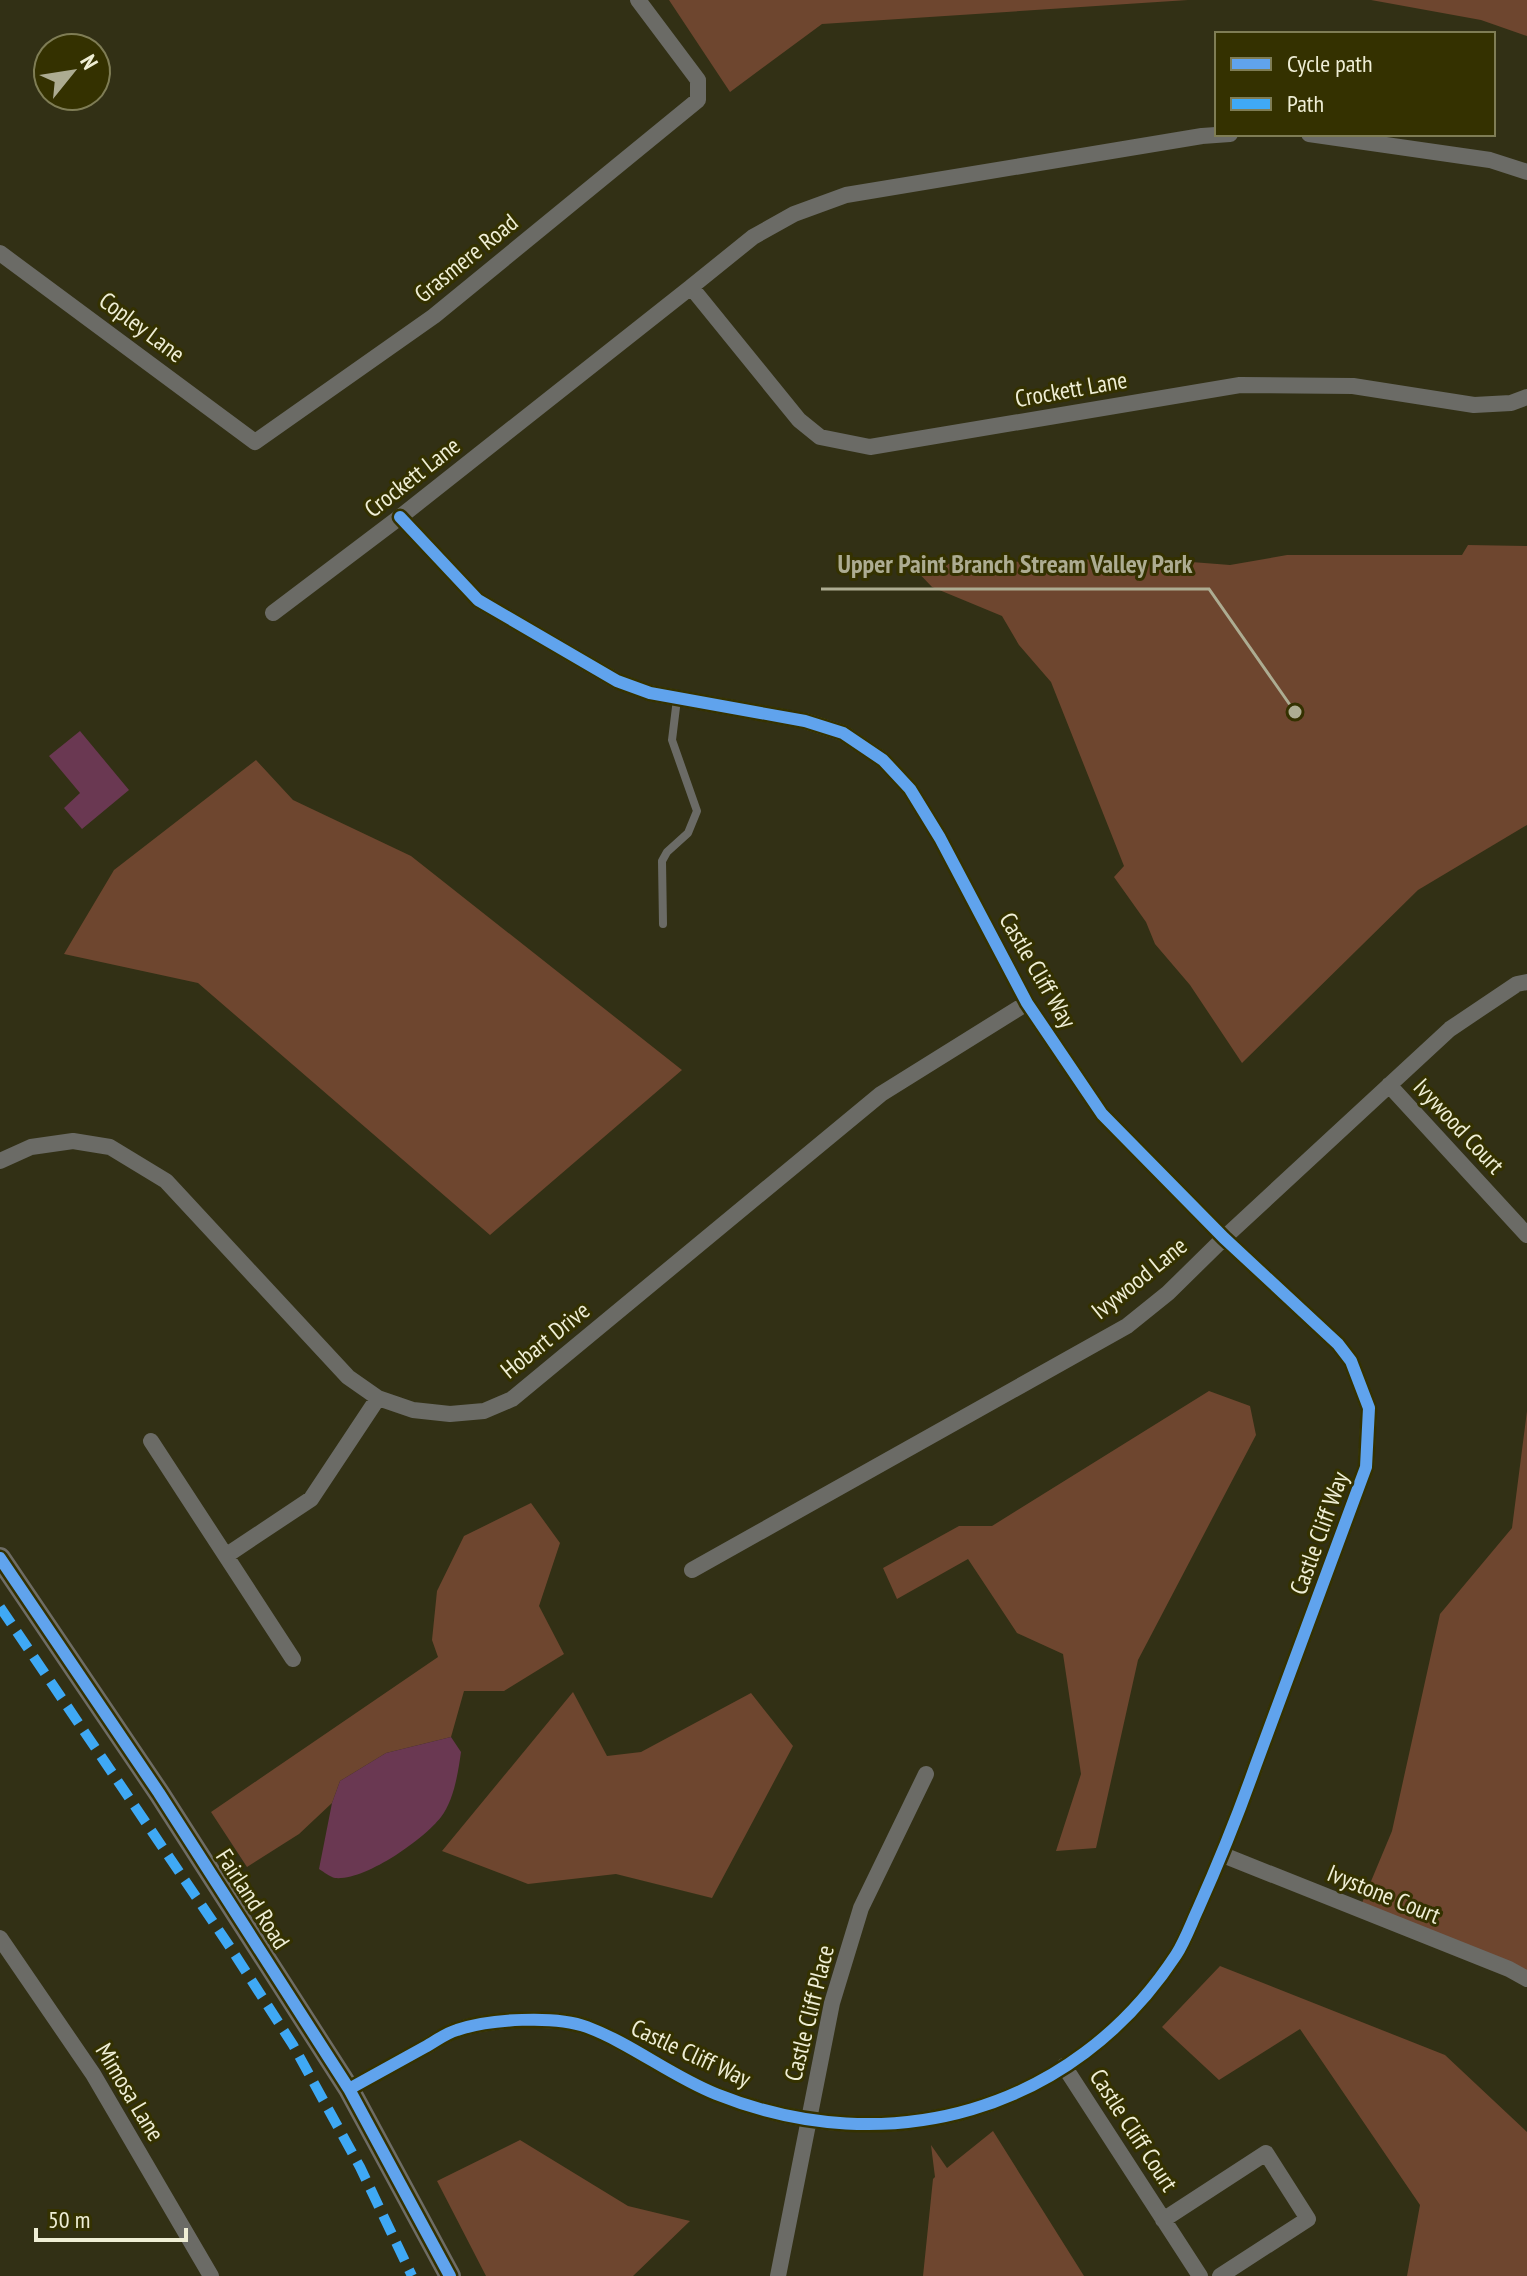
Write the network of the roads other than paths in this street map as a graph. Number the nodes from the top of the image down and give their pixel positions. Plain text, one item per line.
1 (638, 0) edge
2 (1215, 135) edge
3 (1323, 136) edge
4 (1527, 172) edge
5 (0, 253) edge
6 (691, 287) junction
7 (1527, 397) edge
8 (255, 442) joint
9 (400, 517) junction
10 (273, 613) dead end
11 (677, 698) junction
12 (663, 924) dead end
13 (1527, 982) edge
14 (1027, 1003) junction
15 (1389, 1085) junction
16 (0, 1161) edge
17 (1527, 1235) edge
18 (1224, 1238) junction
19 (378, 1398) junction
20 (151, 1441) dead end
21 (227, 1555) junction
22 (0, 1558) edge
23 (692, 1570) dead end
24 (293, 1659) dead end
25 (926, 1774) dead end
26 (1223, 1855) junction
27 (0, 1938) edge
28 (1527, 1979) edge
29 (1064, 2066) junction
30 (349, 2089) junction
31 (809, 2119) junction
32 (1163, 2220) junction
33 (211, 2276) edge
34 (450, 2276) edge
35 (778, 2276) edge
36 (1200, 2276) edge
37 (1220, 2276) edge

1 - 8 street, Grasmere Road
2 - 6 street, Crockett Lane
3 - 4 street
5 - 8 street, Copley Lane
6 - 7 street, Crockett Lane
6 - 9 street, Crockett Lane
9 - 10 street, Crockett Lane
9 - 11 street, Castle Cliff Way
11 - 12 lane
11 - 14 street, Castle Cliff Way
13 - 15 street, Ivywood Lane
14 - 18 street, Castle Cliff Way
14 - 19 street, Hobart Drive
15 - 17 street, Ivywood Court
15 - 18 street, Ivywood Lane
16 - 19 street, Hobart Drive
18 - 23 street, Ivywood Lane
18 - 26 street, Castle Cliff Way
19 - 21 street
20 - 21 street
21 - 24 street
22 - 30 main road, Fairland Road
25 - 31 street, Castle Cliff Place
26 - 28 street, Ivystone Court
26 - 29 street, Castle Cliff Way
27 - 33 street, Mimosa Lane
29 - 31 street, Castle Cliff Way
29 - 32 street, Castle Cliff Court
30 - 31 street, Castle Cliff Way
30 - 34 main road, Fairland Road
31 - 35 street, Castle Cliff Place
32 - 36 street, Castle Cliff Court
32 - 37 street, Castle Cliff Court

